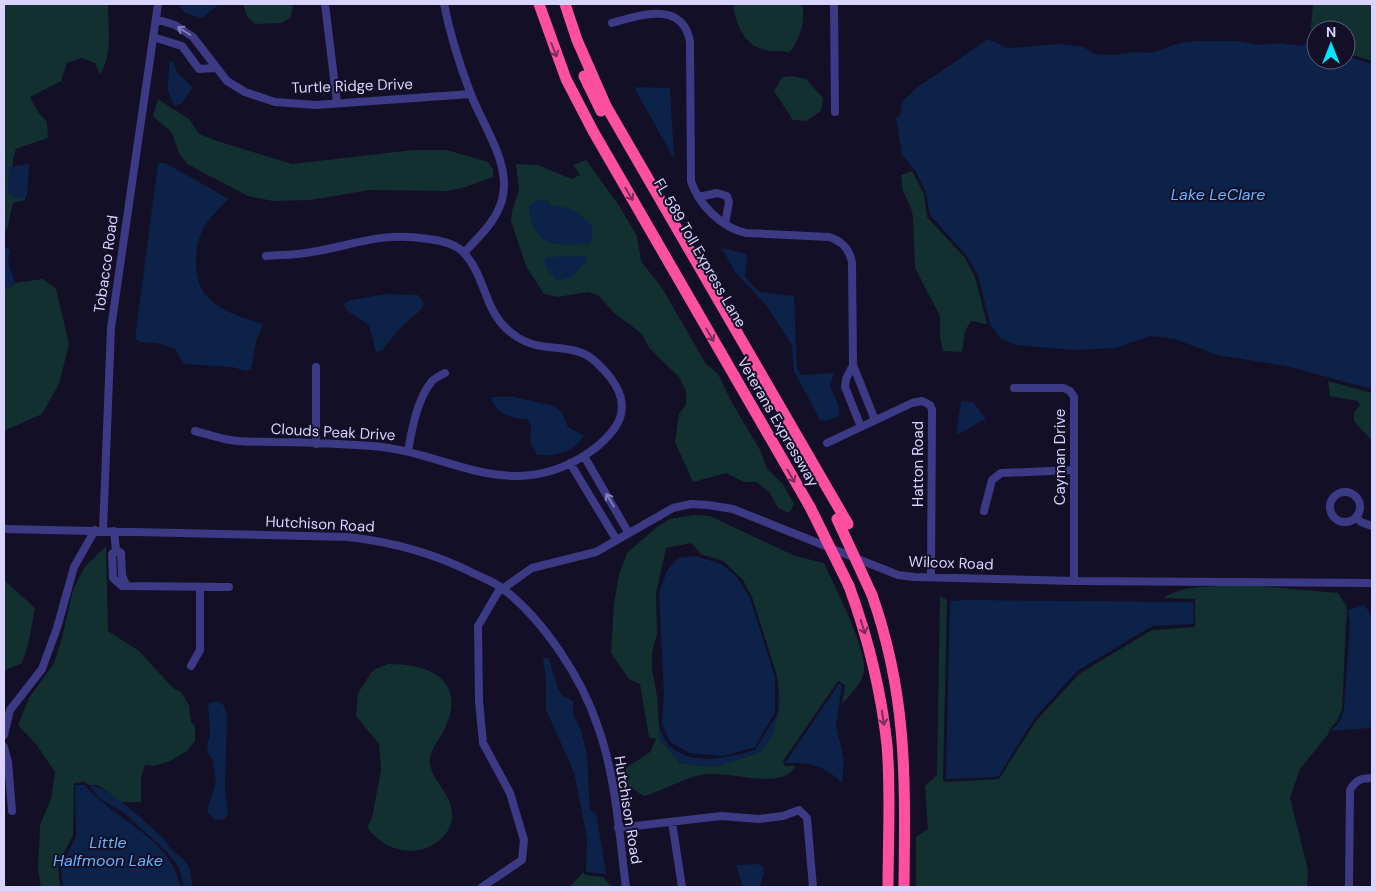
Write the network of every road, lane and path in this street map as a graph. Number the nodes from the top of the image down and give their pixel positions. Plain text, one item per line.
1 (158, 4) edge
2 (325, 4) edge
3 (444, 4) edge
4 (539, 4) edge
5 (558, 4) edge
6 (565, 4) edge
7 (834, 4) edge
8 (156, 19) junction
9 (612, 23) dead end
10 (153, 37) junction
11 (200, 45) junction
12 (186, 52) junction
13 (215, 68) junction
14 (471, 94) junction
15 (336, 103) junction
16 (835, 112) dead end
17 (698, 197) junction
18 (725, 224) junction
19 (464, 253) junction
20 (266, 256) dead end
21 (852, 365) junction
22 (316, 367) dead end
23 (446, 373) dead end
24 (1014, 388) dead end
25 (863, 394) junction
26 (850, 399) junction
27 (875, 420) junction
28 (861, 427) junction
29 (195, 431) dead end
30 (827, 443) dead end
31 (316, 444) junction
32 (408, 451) junction
33 (584, 456) junction
34 (570, 463) junction
35 (1074, 470) junction
36 (596, 478) junction
37 (584, 488) junction
38 (984, 512) dead end
39 (1356, 517) dead end
40 (842, 521) junction
41 (1372, 526) edge
42 (4, 529) edge
43 (99, 530) junction
44 (114, 531) junction
45 (628, 532) junction
46 (616, 539) junction
47 (116, 550) junction
48 (122, 561) junction
49 (112, 562) junction
50 (931, 577) junction
51 (1074, 581) junction
52 (1372, 583) edge
53 (126, 585) junction
54 (200, 587) junction
55 (229, 587) dead end
56 (501, 588) junction
57 (876, 597) junction
58 (191, 666) dead end
59 (4, 735) edge
60 (4, 748) edge
61 (1372, 778) edge
62 (12, 811) dead end
63 (672, 822) junction
64 (618, 828) junction
65 (482, 887) edge
66 (626, 887) edge
67 (682, 887) edge
68 (813, 887) edge
69 (888, 887) edge
70 (904, 887) edge
71 (911, 887) edge
72 (1349, 887) edge

1 - 8 street, Tobacco Road
2 - 15 street
3 - 14 street
4 -> 69 highway, Veterans Expressway, bridge
5 - 40 highway, FL 589 Toll Express Lane
6 - 40 highway, Veterans Expressway
7 - 16 street
8 - 10 street, Tobacco Road
11 -> 8 street, Turtle Ridge Drive
9 - 17 street
10 - 12 street, Turtle Ridge Drive
10 - 43 street, Tobacco Road
11 - 12 street
11 - 13 street, Turtle Ridge Drive
12 - 13 street, Turtle Ridge Drive
13 - 15 street, Turtle Ridge Drive
14 - 15 street, Turtle Ridge Drive
14 - 19 street
17 - 18 street
17 - 18 street
18 - 21 street
19 - 20 street, Clouds Peak Drive
19 - 33 street, Clouds Peak Drive
21 - 25 street
21 - 26 street
22 - 31 street
23 - 32 street
24 - 35 street, Cayman Drive
25 - 26 street
25 - 27 street
26 - 28 street
27 - 28 street, Hatton Road
27 - 50 street, Hatton Road
28 - 30 street, Hatton Road
29 - 31 street, Clouds Peak Drive
31 - 32 street, Clouds Peak Drive
32 - 34 street, Clouds Peak Drive
33 - 34 street, Clouds Peak Drive
33 - 36 street
34 - 37 street
35 - 38 street
35 - 51 street, Cayman Drive
36 - 37 street
45 -> 36 street
37 - 46 street
39 - 41 street
40 - 57 highway, Veterans Expressway
42 - 43 street, Hutchison Road
43 - 44 street, Hutchison Road
43 - 59 street, Tobacco Road
44 - 47 street
44 - 56 street, Hutchison Road
45 - 46 street, Wilcox Road
45 - 50 street, Wilcox Road
46 - 56 street, Wilcox Road
47 - 48 street
47 - 49 street
48 - 49 street
48 - 53 street
49 - 53 street
50 - 51 street, Wilcox Road
51 - 52 street, Wilcox Road
53 - 54 street
54 - 55 street
54 - 58 street
56 - 64 street, Hutchison Road
56 - 65 street
57 - 70 highway
57 - 71 highway, Veterans Expressway
60 - 62 street
61 - 72 street
63 - 64 street
63 - 67 street
63 - 68 street
64 - 66 street, Hutchison Road

